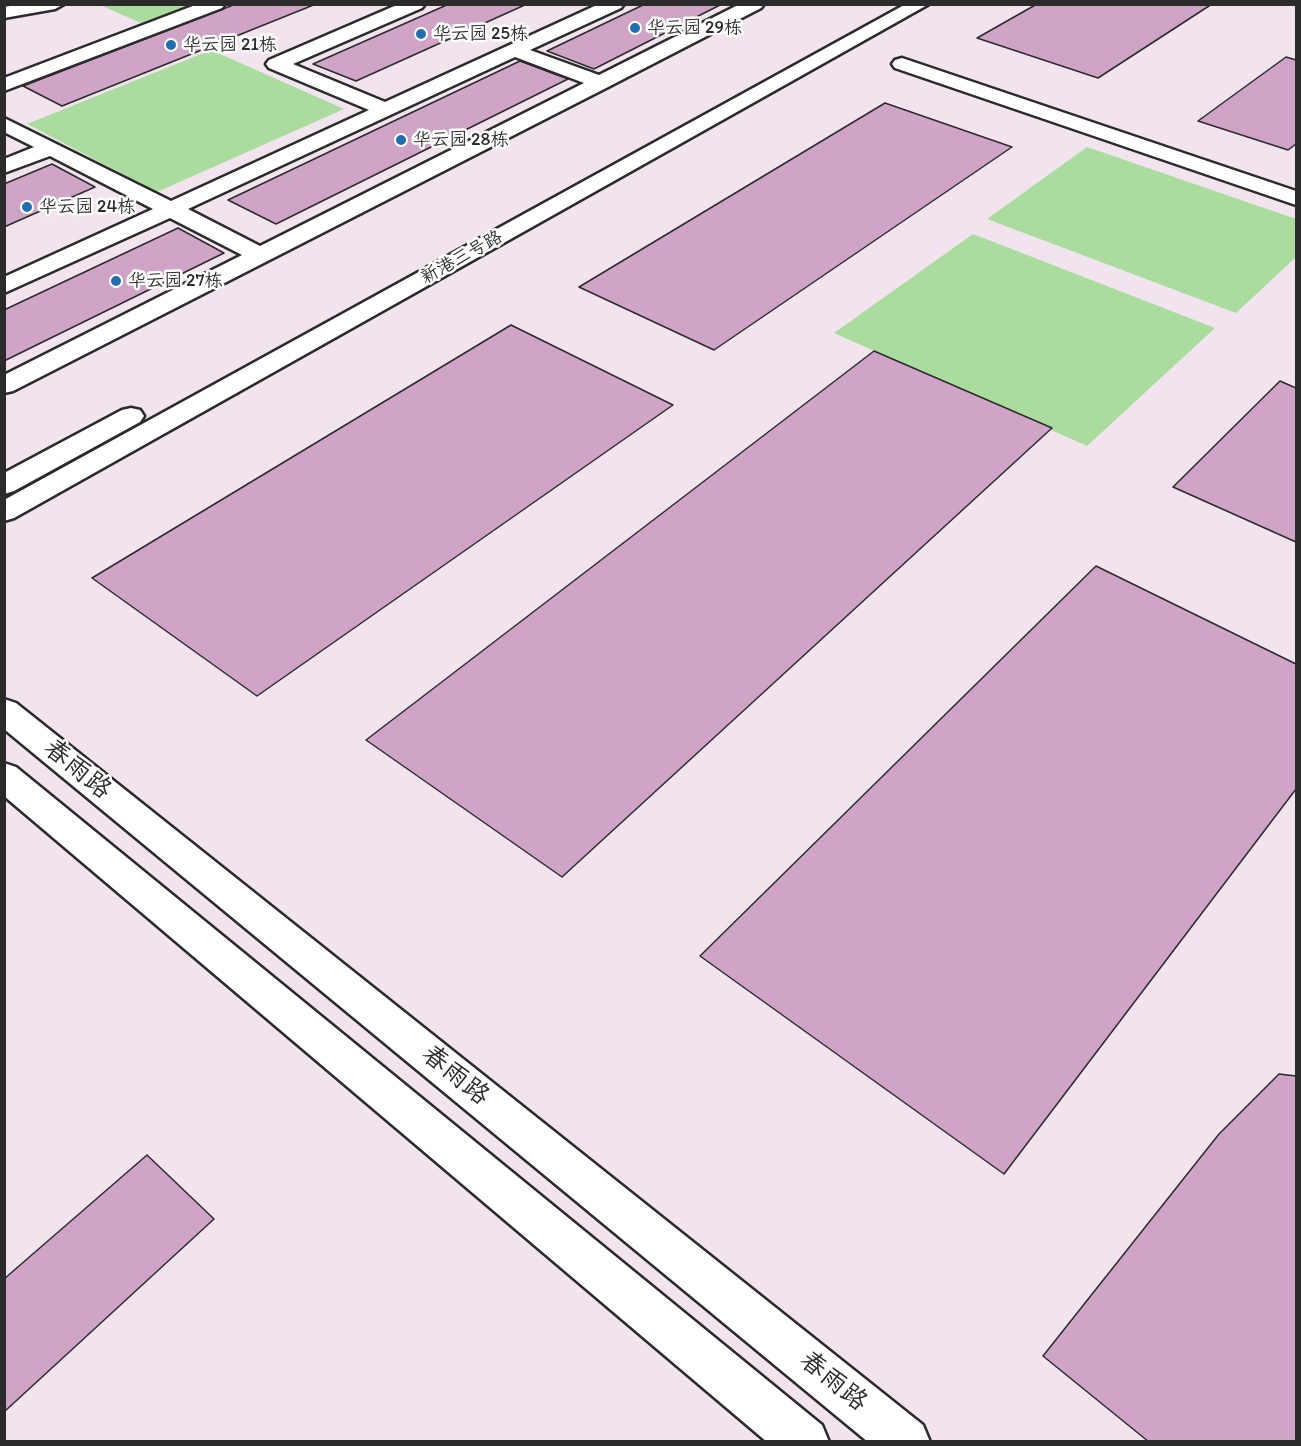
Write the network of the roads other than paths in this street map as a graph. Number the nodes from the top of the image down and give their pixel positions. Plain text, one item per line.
1 (55, 4) edge
2 (216, 4) edge
3 (377, 4) edge
4 (416, 4) edge
5 (615, 4) edge
6 (756, 4) edge
7 (886, 4) edge
8 (920, 4) edge
9 (398, 12) junction
10 (4, 13) edge
11 (515, 51) junction
12 (902, 64) dead end
13 (601, 83) junction
14 (4, 85) edge
15 (386, 110) junction
16 (4, 124) edge
17 (51, 148) junction
18 (4, 167) edge
19 (1296, 198) edge
20 (170, 210) junction
21 (260, 255) junction
22 (4, 286) edge
23 (193, 382) dead end
24 (4, 384) edge
25 (152, 405) dead end
26 (4, 485) edge
27 (4, 512) edge
28 (4, 711) edge
29 (4, 776) edge
30 (805, 1442) edge
31 (906, 1442) edge

1 - 10 street
2 - 14 street
3 - 9 street
4 - 9 street
5 - 11 street
6 - 13 street
7 - 23 street, 新港三号路
8 - 27 street, 新港三号路
9 - 15 street
11 - 13 street
11 - 15 street
12 - 19 street
13 - 21 street
15 - 20 street
16 - 17 street
17 - 18 street
17 - 20 street
20 - 21 street
20 - 22 street
21 - 24 street
25 - 26 street
28 - 31 street, 春雨路
29 - 30 street

